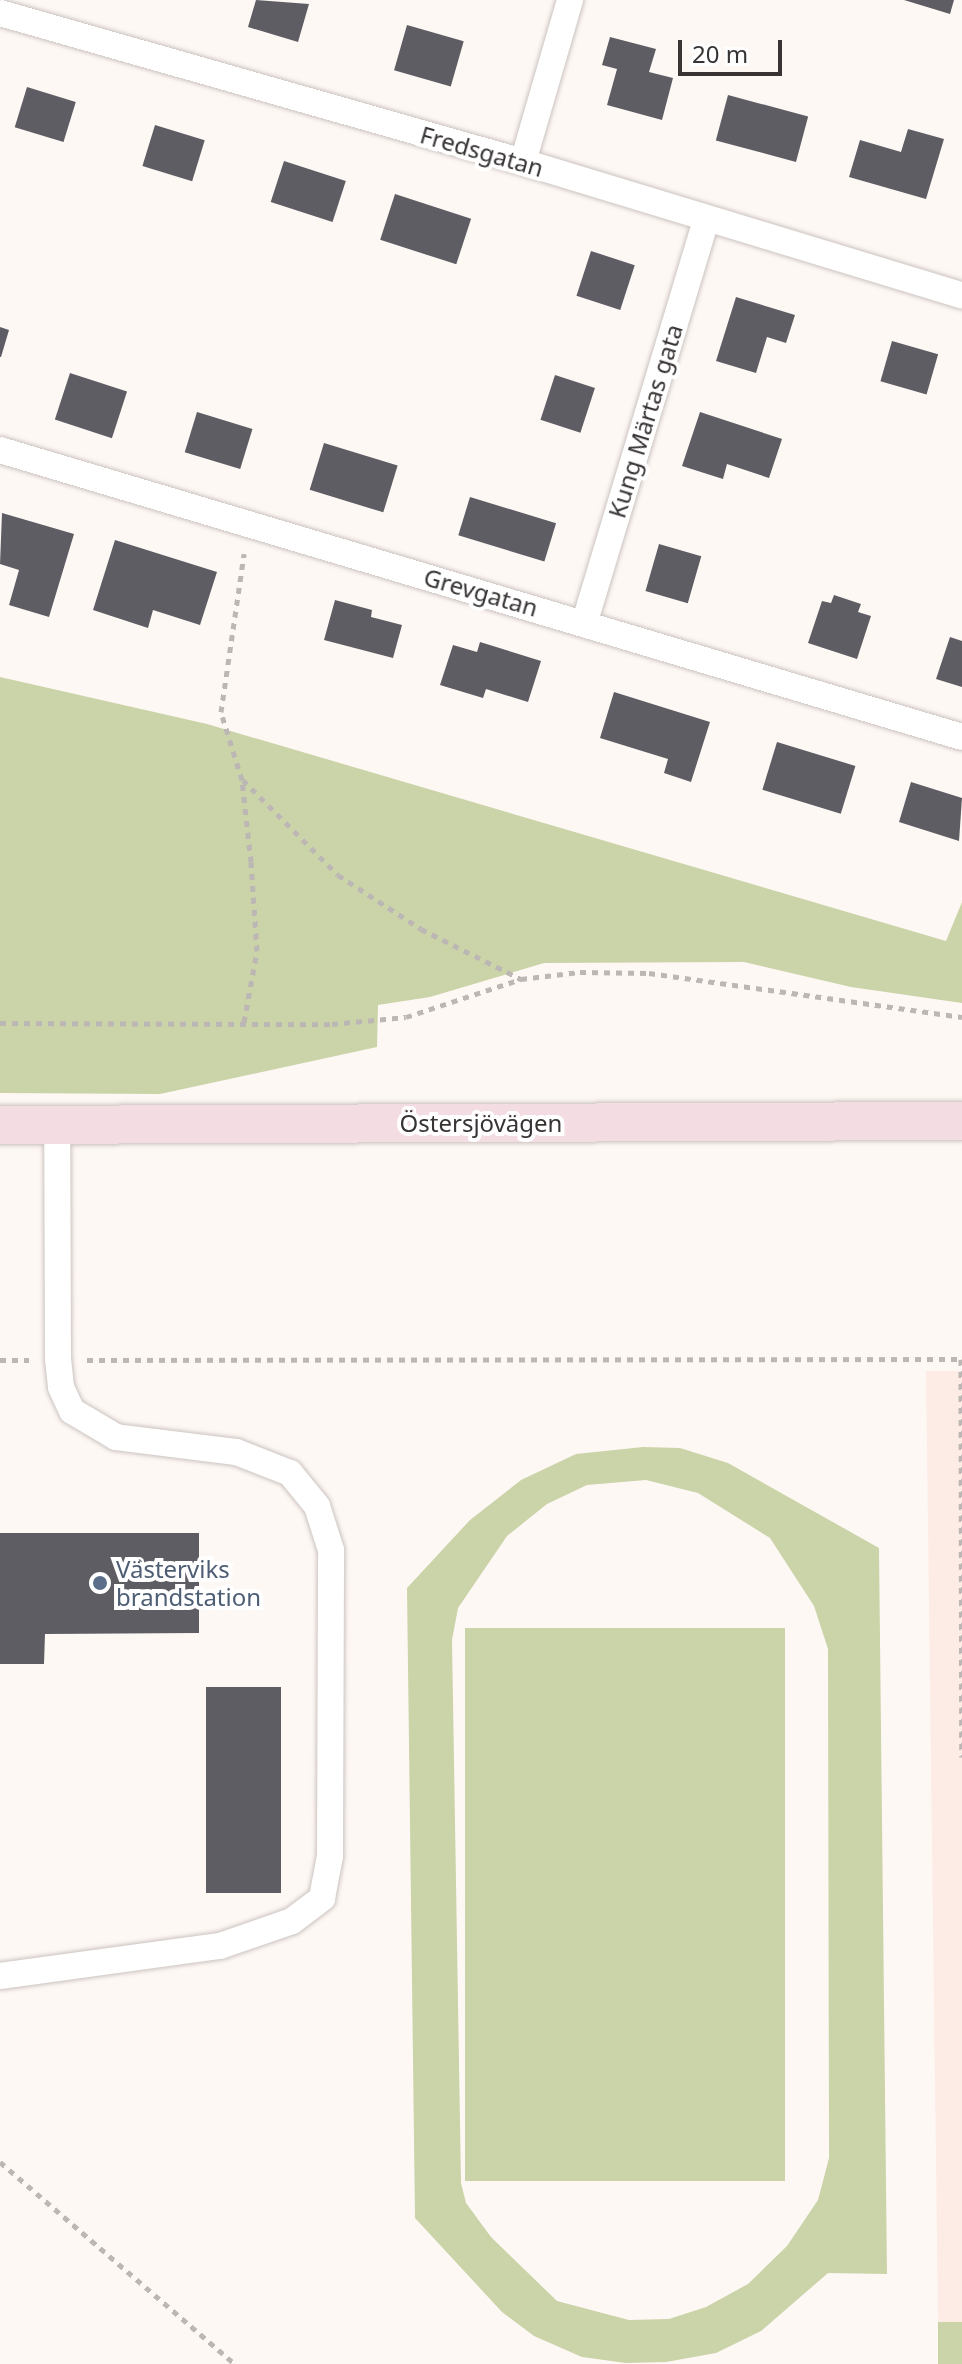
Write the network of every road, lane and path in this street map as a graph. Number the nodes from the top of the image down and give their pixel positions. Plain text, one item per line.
1 (570, 0) edge
2 (0, 13) edge
3 (523, 162) junction
4 (706, 220) junction
5 (962, 295) edge
6 (0, 450) edge
7 (249, 525) junction
8 (585, 621) junction
9 (962, 737) edge
10 (242, 780) junction
11 (521, 979) junction
12 (962, 1017) edge
13 (244, 1022) junction
14 (0, 1023) edge
15 (962, 1121) edge
16 (0, 1125) edge
17 (57, 1125) junction
18 (961, 1359) edge
19 (0, 1360) edge
20 (58, 1360) junction
21 (962, 1757) edge
22 (0, 1976) edge
23 (0, 2162) edge
24 (235, 2364) edge

1 - 3 street
2 - 3 street, Fredsgatan
3 - 4 street, Fredsgatan
4 - 5 street, Fredsgatan
4 - 8 street, Kung Märtas gata
6 - 7 street, Grevgatan
7 - 8 street, Grevgatan
7 - 10 path
8 - 9 street, Grevgatan
10 - 11 path
10 - 13 path
11 - 12 path
11 - 13 path
13 - 14 path
15 - 17 main road, Östersjövägen
16 - 17 main road, Östersjövägen
17 - 20 street
18 - 20 path
18 - 21 path
19 - 20 path
20 - 22 street
23 - 24 path

